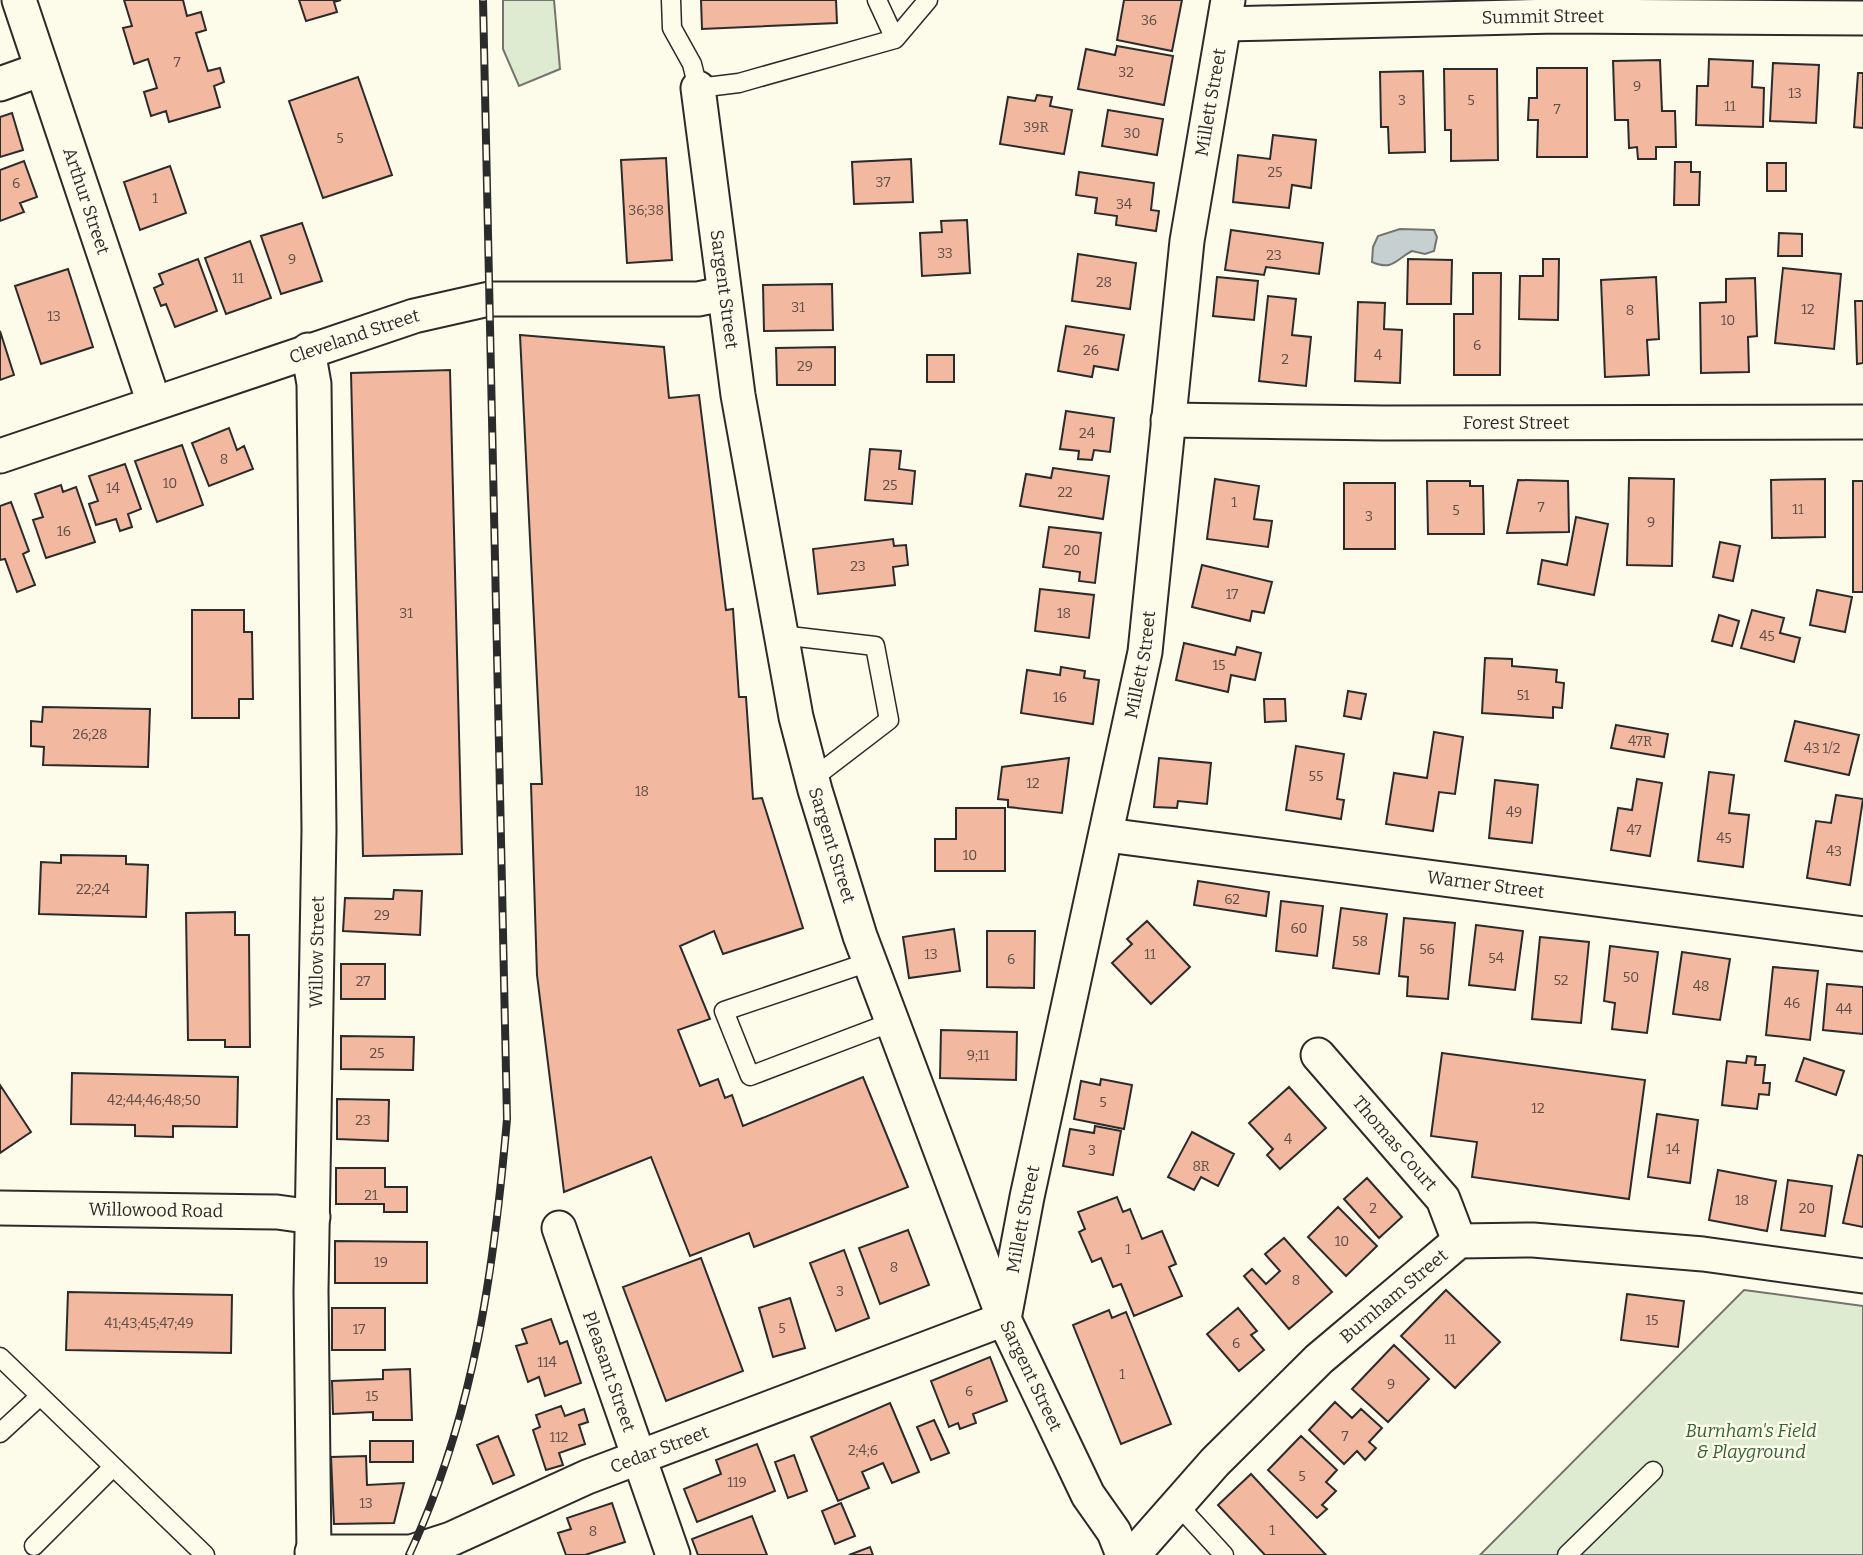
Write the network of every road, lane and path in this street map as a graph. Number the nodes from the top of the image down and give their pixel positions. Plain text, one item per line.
1 (19, 0) edge
2 (671, 0) edge
3 (877, 0) edge
4 (928, 0) edge
5 (1227, 12) edge
6 (1863, 18) edge
7 (895, 39) junction
8 (42, 69) junction
9 (0, 85) edge
10 (698, 88) junction
11 (723, 294) junction
12 (307, 350) junction
13 (154, 403) junction
14 (1168, 420) junction
15 (1863, 422) edge
16 (0, 456) edge
17 (781, 635) junction
18 (812, 779) junction
19 (1107, 835) junction
20 (1863, 934) edge
21 (869, 962) junction
22 (892, 1022) junction
23 (1318, 1055) dead end
24 (0, 1208) edge
25 (313, 1217) junction
26 (559, 1228) dead end
27 (1459, 1241) junction
28 (1863, 1276) edge
29 (1004, 1320) junction
30 (0, 1357) edge
31 (39, 1397) junction
32 (0, 1433) edge
33 (638, 1457) junction
34 (113, 1467) junction
35 (1653, 1471) dead end
36 (1178, 1505) junction
37 (34, 1546) dead end
38 (199, 1553) edge
39 (313, 1553) edge
40 (673, 1555) edge
41 (1123, 1555) edge
42 (1133, 1555) edge
43 (1224, 1555) edge
44 (1567, 1555) edge

1 - 8 street, Arthur Street
2 - 10 lane
3 - 7 lane
4 - 7 lane
5 - 6 street, Summit Street
5 - 14 street, Millett Street
7 - 10 lane
8 - 9 street
8 - 13 street, Arthur Street
10 - 11 street, Sargent Street
11 - 12 street, Cleveland Street
11 - 17 street, Sargent Street
12 - 13 street, Cleveland Street
12 - 25 street, Willow Street
13 - 16 street, Cleveland Street
14 - 15 street, Forest Street
14 - 19 street, Millett Street
17 - 18 street, Sargent Street
17 - 18 lane
18 - 21 street, Sargent Street
19 - 20 street, Warner Street
19 - 29 street, Millett Street
21 - 22 street, Sargent Street
21 - 22 lane
22 - 29 street, Sargent Street
23 - 27 street, Thomas Court
24 - 25 street, Willowood Road
25 - 39 street, Willow Street
26 - 33 street, Pleasant Street
27 - 28 street, Burnham Street
27 - 36 street, Burnham Street
29 - 33 street, Cedar Street
29 - 41 street, Sargent Street
30 - 31 lane
31 - 32 lane
31 - 34 lane
33 - 39 street, Cedar Street
33 - 40 street, Pleasant Street
34 - 37 lane
34 - 38 lane
35 - 44 lane
36 - 42 street, Burnham Street
36 - 43 lane

